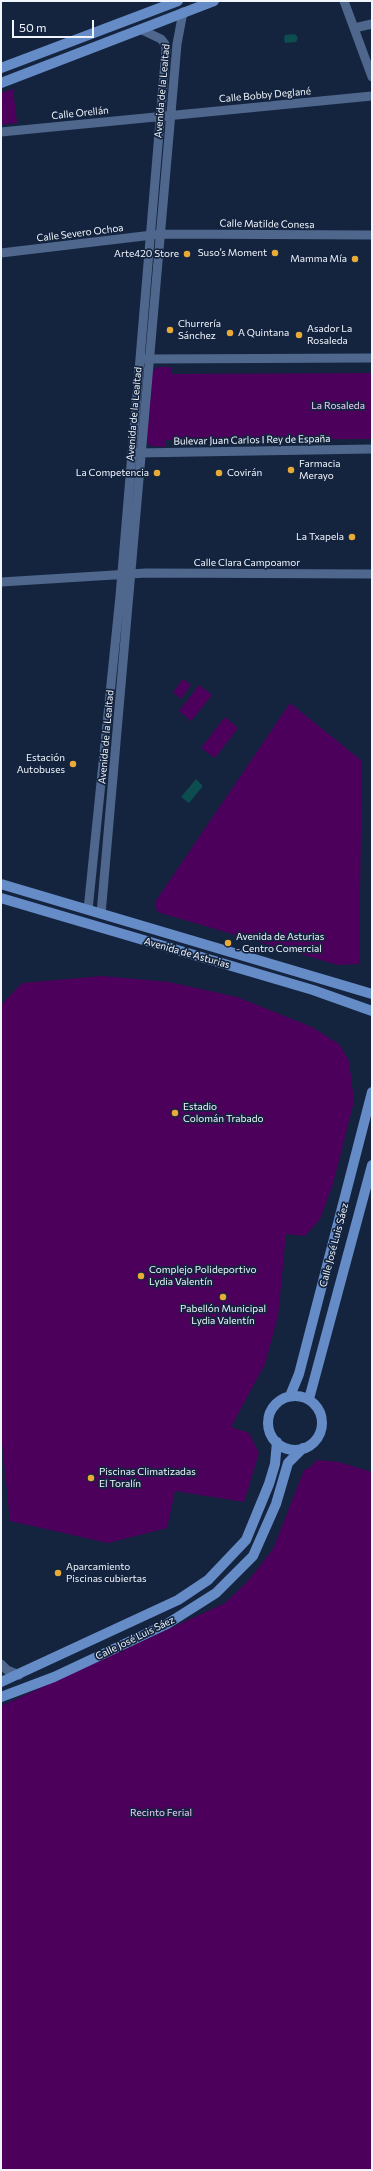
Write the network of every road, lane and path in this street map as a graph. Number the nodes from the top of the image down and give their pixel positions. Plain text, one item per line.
1 (178, 1) edge
2 (214, 1) edge
3 (344, 1) edge
4 (183, 12) junction
5 (372, 24) edge
6 (354, 28) junction
7 (142, 30) junction
8 (1, 68) edge
9 (372, 77) edge
10 (1, 83) edge
11 (372, 96) edge
12 (171, 115) junction
13 (161, 116) junction
14 (1, 132) edge
15 (161, 234) junction
16 (151, 235) junction
17 (372, 235) edge
18 (1, 253) edge
19 (372, 358) edge
20 (140, 359) junction
21 (150, 359) junction
22 (372, 449) edge
23 (132, 453) junction
24 (142, 453) junction
25 (122, 574) junction
26 (132, 574) junction
27 (372, 574) edge
28 (1, 582) edge
29 (1, 884) edge
30 (1, 898) edge
31 (88, 910) junction
32 (101, 914) junction
33 (372, 994) edge
34 (372, 1011) edge
35 (372, 1092) edge
36 (372, 1165) edge
37 (290, 1396) junction
38 (309, 1399) junction
39 (276, 1442) junction
40 (303, 1448) junction
41 (1, 1664) edge
42 (19, 1675) junction
43 (1, 1682) edge
44 (1, 1697) edge

1 - 8 street
2 - 4 street
3 - 6 street
4 - 7 street
4 - 12 street, Avenida de la Lealtad
5 - 6 street
6 - 9 street
7 - 10 street
7 - 13 street, Avenida de la Lealtad
11 - 12 street, Calle Bobby Deglané
12 - 13 street, Calle Bobby Deglané
12 - 15 street, Avenida de la Lealtad
13 - 14 street, Calle Orellán
13 - 16 street, Avenida de la Lealtad
15 - 16 street, Calle Severo Ochoa
15 - 17 street, Calle Matilde Conesa
15 - 21 street, Avenida de la Lealtad
16 - 18 street, Calle Severo Ochoa
16 - 20 street, Avenida de la Lealtad
19 - 21 street
20 - 21 street
20 - 23 street, Avenida de la Lealtad
21 - 24 street, Avenida de la Lealtad
22 - 24 street, Bulevar Juan Carlos I Rey de España
23 - 24 street, Bulevar Juan Carlos I Rey de España
23 - 25 street, Avenida de la Lealtad
24 - 26 street, Avenida de la Lealtad
25 - 26 street, Calle Clara Campoamor
25 - 28 street
25 - 31 street, Avenida de la Lealtad
26 - 27 street, Calle Clara Campoamor
26 - 32 street, Avenida de la Lealtad
29 - 31 street, Avenida de Asturias
30 - 34 street, Avenida de Asturias
31 - 32 street, Avenida de Asturias
32 - 33 street, Avenida de Asturias
35 - 37 street, Calle José Luis Sáez
36 - 38 street, Calle José Luis Sáez
37 - 38 street
37 - 39 street
38 - 40 street
39 - 40 street
39 - 42 street, Calle José Luis Sáez
40 - 44 street, Calle José Luis Sáez
41 - 42 street
42 - 43 street, Calle José Luis Sáez

